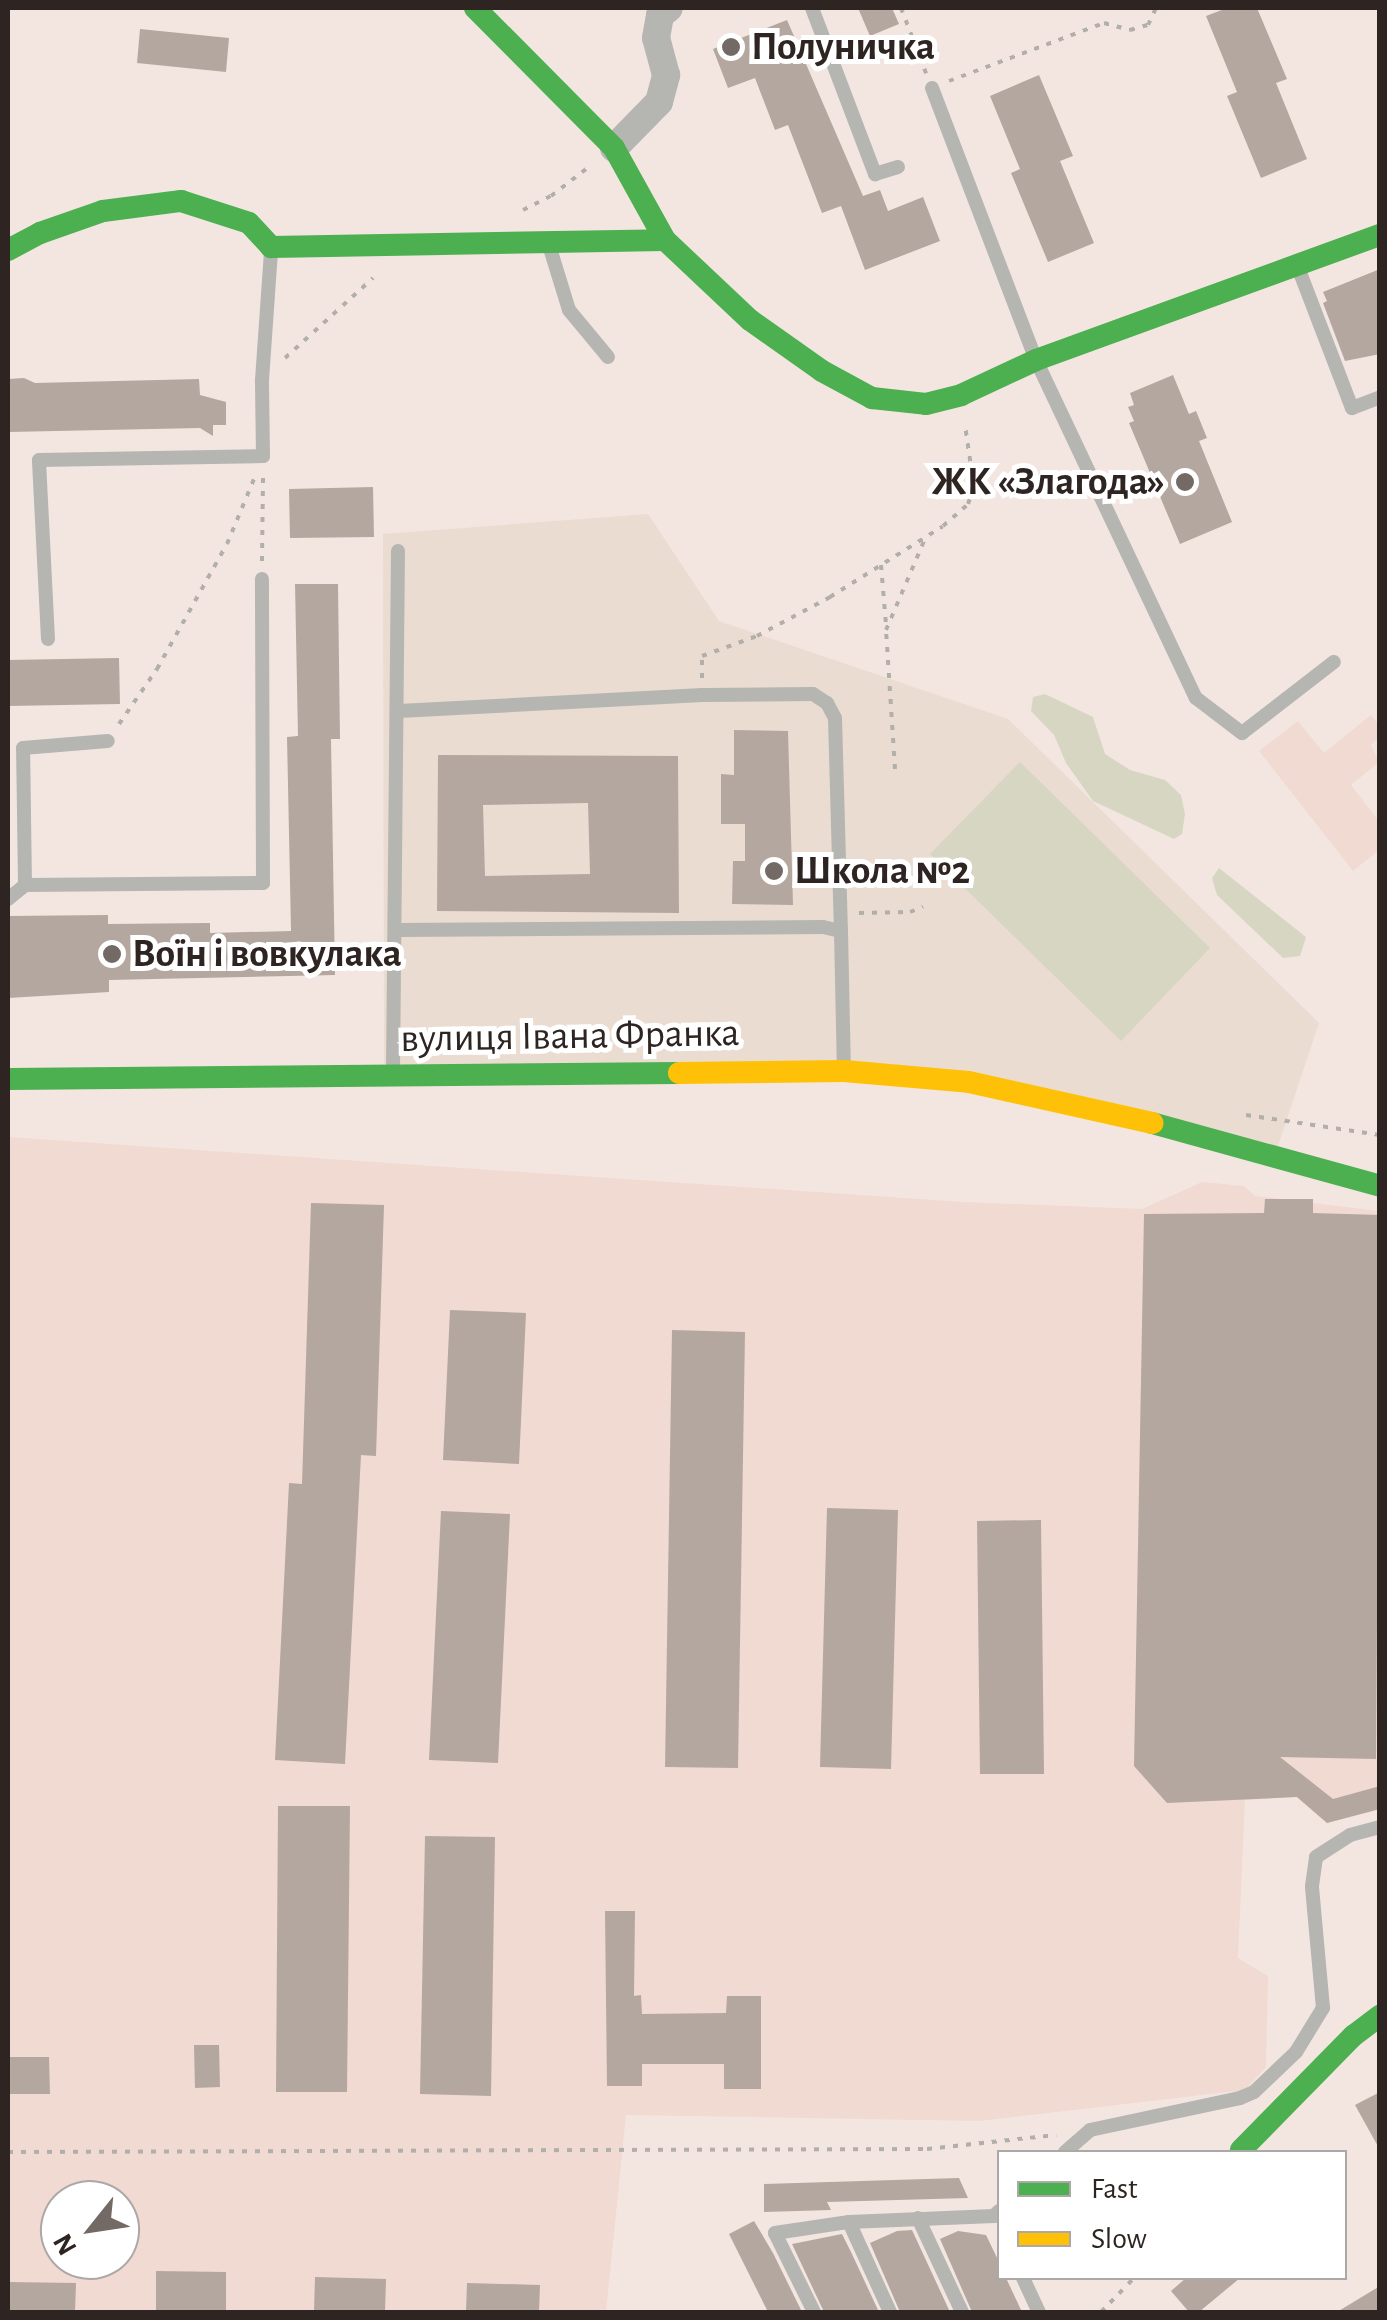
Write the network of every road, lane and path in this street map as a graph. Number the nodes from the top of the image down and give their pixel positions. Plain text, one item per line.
1 (476, 8) edge
2 (669, 8) edge
3 (812, 8) edge
4 (902, 8) edge
5 (1156, 8) edge
6 (932, 88) junction
7 (614, 148) junction
8 (898, 166) dead end
9 (1380, 235) edge
10 (665, 240) junction
11 (548, 244) junction
12 (271, 247) junction
13 (8, 250) edge
14 (1297, 264) junction
15 (608, 357) dead end
16 (1036, 360) junction
17 (961, 395) junction
18 (1380, 397) edge
19 (263, 456) junction
20 (926, 536) junction
21 (398, 551) dead end
22 (881, 565) junction
23 (262, 580) joint
24 (886, 630) junction
25 (48, 639) dead end
26 (1334, 662) dead end
27 (703, 695) junction
28 (399, 711) junction
29 (108, 741) joint
30 (895, 769) dead end
31 (25, 884) junction
32 (8, 899) edge
33 (924, 907) dead end
34 (841, 914) junction
35 (396, 930) junction
36 (841, 931) junction
37 (844, 1071) junction
38 (393, 1076) junction
39 (8, 1079) edge
40 (1234, 1115) dead end
41 (1380, 1135) edge
42 (1380, 1186) edge
43 (1380, 1827) edge
44 (1380, 2016) edge
45 (1090, 2130) junction
46 (1067, 2150) edge
47 (1242, 2150) edge
48 (8, 2152) edge
49 (918, 2218) junction
50 (997, 2219) edge
51 (849, 2222) junction
52 (1024, 2280) edge
53 (1132, 2280) edge
54 (814, 2312) edge
55 (890, 2312) edge
56 (962, 2312) edge
57 (1039, 2312) edge
58 (1101, 2312) edge

1 - 7 street
2 - 7 street
3 - 8 lane
4 - 6 path
5 - 6 path
6 - 16 lane
7 - 10 street
9 - 14 street
10 - 11 street
10 - 17 street
11 - 12 street
11 - 15 lane
12 - 13 street
12 - 19 lane
14 - 16 street
14 - 18 lane
16 - 17 street
16 - 26 lane
17 - 20 path
19 - 23 path
19 - 25 lane
19 - 29 path
20 - 22 path
20 - 24 path
21 - 28 lane
22 - 24 path
22 - 27 path
23 - 31 lane
24 - 30 path
27 - 28 lane
27 - 34 lane
28 - 35 lane
29 - 31 lane
31 - 32 lane
33 - 34 path
34 - 36 lane
35 - 36 lane
35 - 38 lane
36 - 37 lane
37 - 38 street, вулиця Івана Франка
37 - 42 street, вулиця Івана Франка
38 - 39 street, вулиця Івана Франка
40 - 41 path
43 - 45 lane
44 - 47 street
45 - 46 lane
45 - 48 path
49 - 50 lane
49 - 51 lane
49 - 56 lane
51 - 54 lane
51 - 55 lane
52 - 57 lane
53 - 58 path

